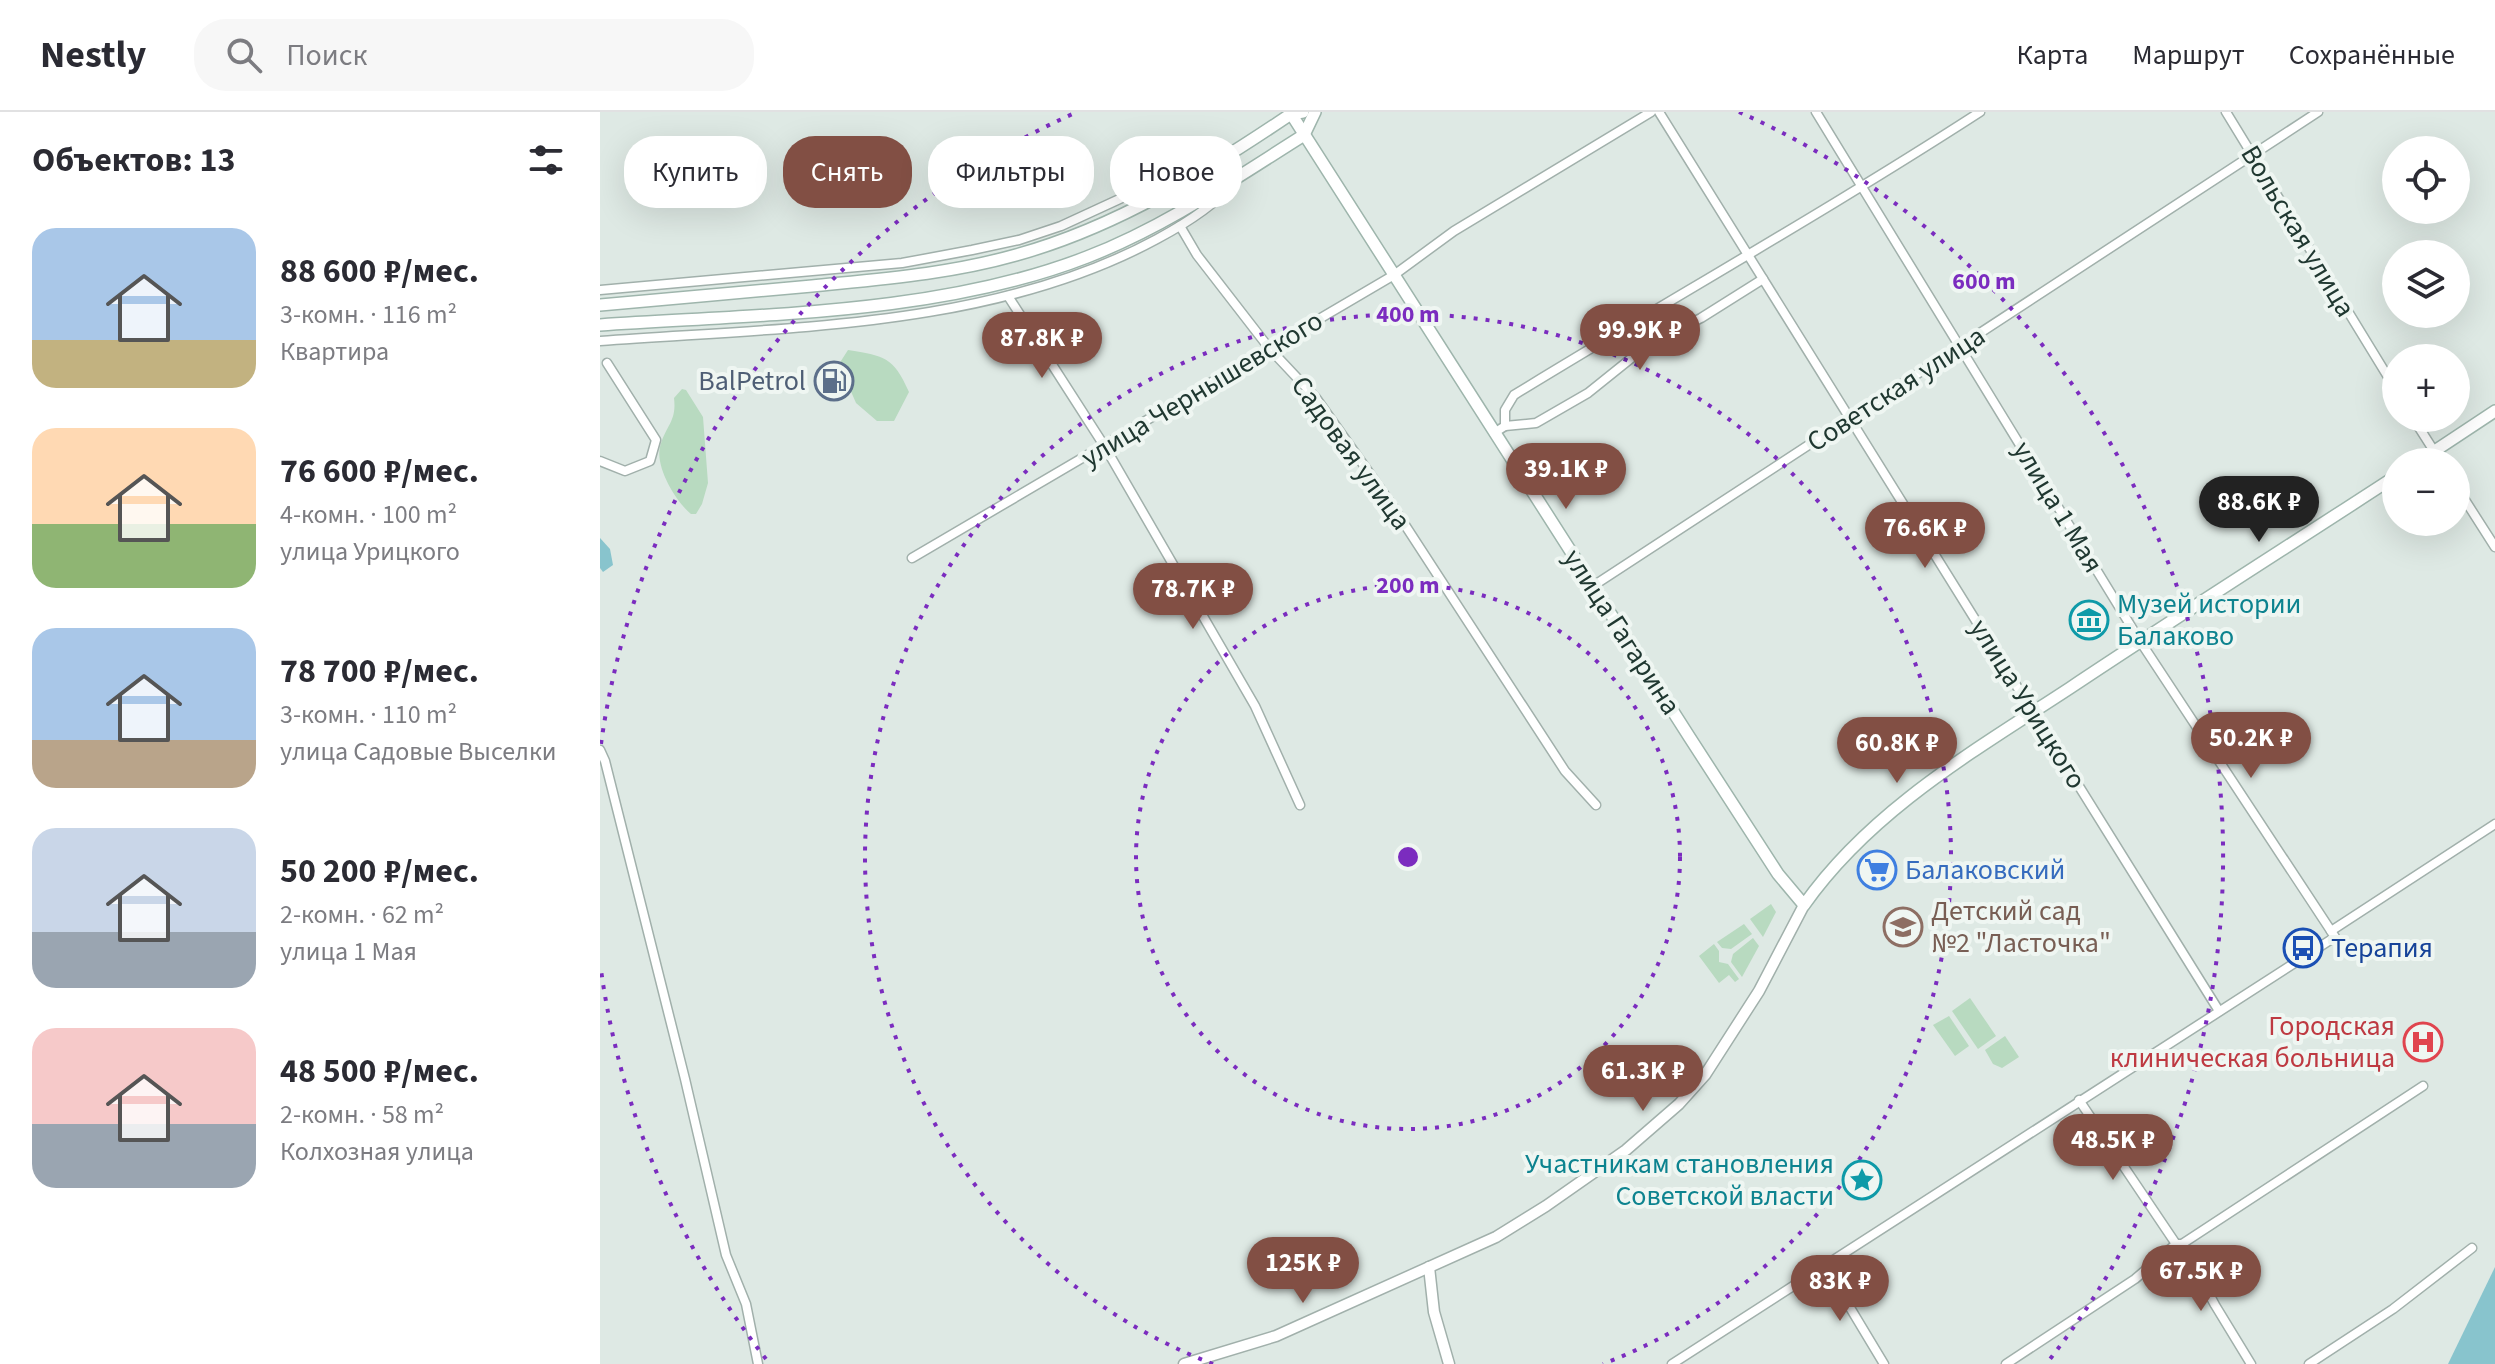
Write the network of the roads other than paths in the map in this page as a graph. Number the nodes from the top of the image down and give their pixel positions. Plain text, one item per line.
1 (1315, 112) edge
2 (1651, 112) edge
3 (1659, 112) edge
4 (1816, 112) edge
5 (1980, 112) edge
6 (2226, 112) edge
7 (2318, 112) edge
8 (1295, 113) edge
9 (1304, 135) junction
10 (1242, 148) edge
11 (2253, 156) junction
12 (1242, 174) edge
13 (1863, 187) junction
14 (1110, 203) edge
15 (1135, 208) edge
16 (1186, 208) edge
17 (1206, 208) edge
18 (1180, 226) junction
19 (1747, 254) junction
20 (1394, 275) junction
21 (1763, 279) junction
22 (600, 290) edge
23 (1008, 296) junction
24 (600, 305) edge
25 (600, 325) edge
26 (600, 341) edge
27 (1960, 347) junction
28 (1269, 348) junction
29 (607, 363) dead end
30 (2382, 367) edge
31 (2495, 411) edge
32 (1850, 419) junction
33 (1505, 426) junction
34 (1494, 433) junction
35 (1105, 447) junction
36 (2448, 448) edge
37 (600, 461) edge
38 (2382, 485) edge
39 (2470, 508) edge
40 (2495, 547) edge
41 (912, 558) dead end
42 (1593, 586) junction
43 (2140, 641) junction
44 (2033, 712) junction
45 (600, 750) edge
46 (1300, 805) dead end
47 (1596, 805) dead end
48 (2495, 824) edge
49 (1804, 905) junction
50 (2333, 934) junction
51 (2219, 1011) junction
52 (2423, 1086) dead end
53 (2079, 1100) junction
54 (2179, 1244) junction
55 (2472, 1248) dead end
56 (1825, 1266) junction
57 (1429, 1267) junction
58 (758, 1364) edge
59 (1184, 1364) edge
60 (1449, 1364) edge
61 (1672, 1364) edge
62 (1884, 1364) edge
63 (2006, 1364) edge
64 (2251, 1364) edge
65 (2309, 1364) edge

1 - 9 main road
2 - 20 street, улица Чернышевского
3 - 19 street, улица Урицкого
4 - 13 street, улица 1 Мая
5 - 13 street
6 - 11 street, Вольская улица
7 - 11 street, Советская улица
8 - 9 main road, улица Гагарина
8 - 10 main road
9 - 12 main road
9 - 20 main road, улица Гагарина
11 - 27 street, Советская улица
11 - 30 street, Вольская улица
13 - 19 street
13 - 27 street, улица 1 Мая
14 - 22 street
15 - 24 main road
16 - 25 main road
17 - 18 street
18 - 23 street
18 - 28 street, Садовая улица
19 - 21 street, улица Урицкого
19 - 33 street
20 - 28 street, улица Чернышевского
20 - 34 main road, улица Гагарина
21 - 32 street, улица Урицкого
21 - 33 street
23 - 26 street
23 - 35 street
27 - 32 street, Советская улица
27 - 43 street, улица 1 Мая
28 - 35 street, улица Чернышевского
28 - 47 street, Садовая улица
29 - 37 street
31 - 36 main road
32 - 42 street, Советская улица
32 - 44 street, улица Урицкого
33 - 34 street
34 - 42 main road, улица Гагарина
35 - 41 street, улица Чернышевского
35 - 46 street
38 - 43 main road
39 - 40 street
42 - 49 main road, улица Гагарина
43 - 44 main road
43 - 50 street, улица 1 Мая
44 - 49 main road
44 - 51 street, улица Урицкого
45 - 58 street
48 - 50 street
49 - 57 street
50 - 51 street
51 - 53 street
52 - 54 street
53 - 54 street
53 - 56 street
54 - 63 street
54 - 64 street
55 - 65 street
56 - 61 street
56 - 62 street
57 - 59 street
57 - 60 street

